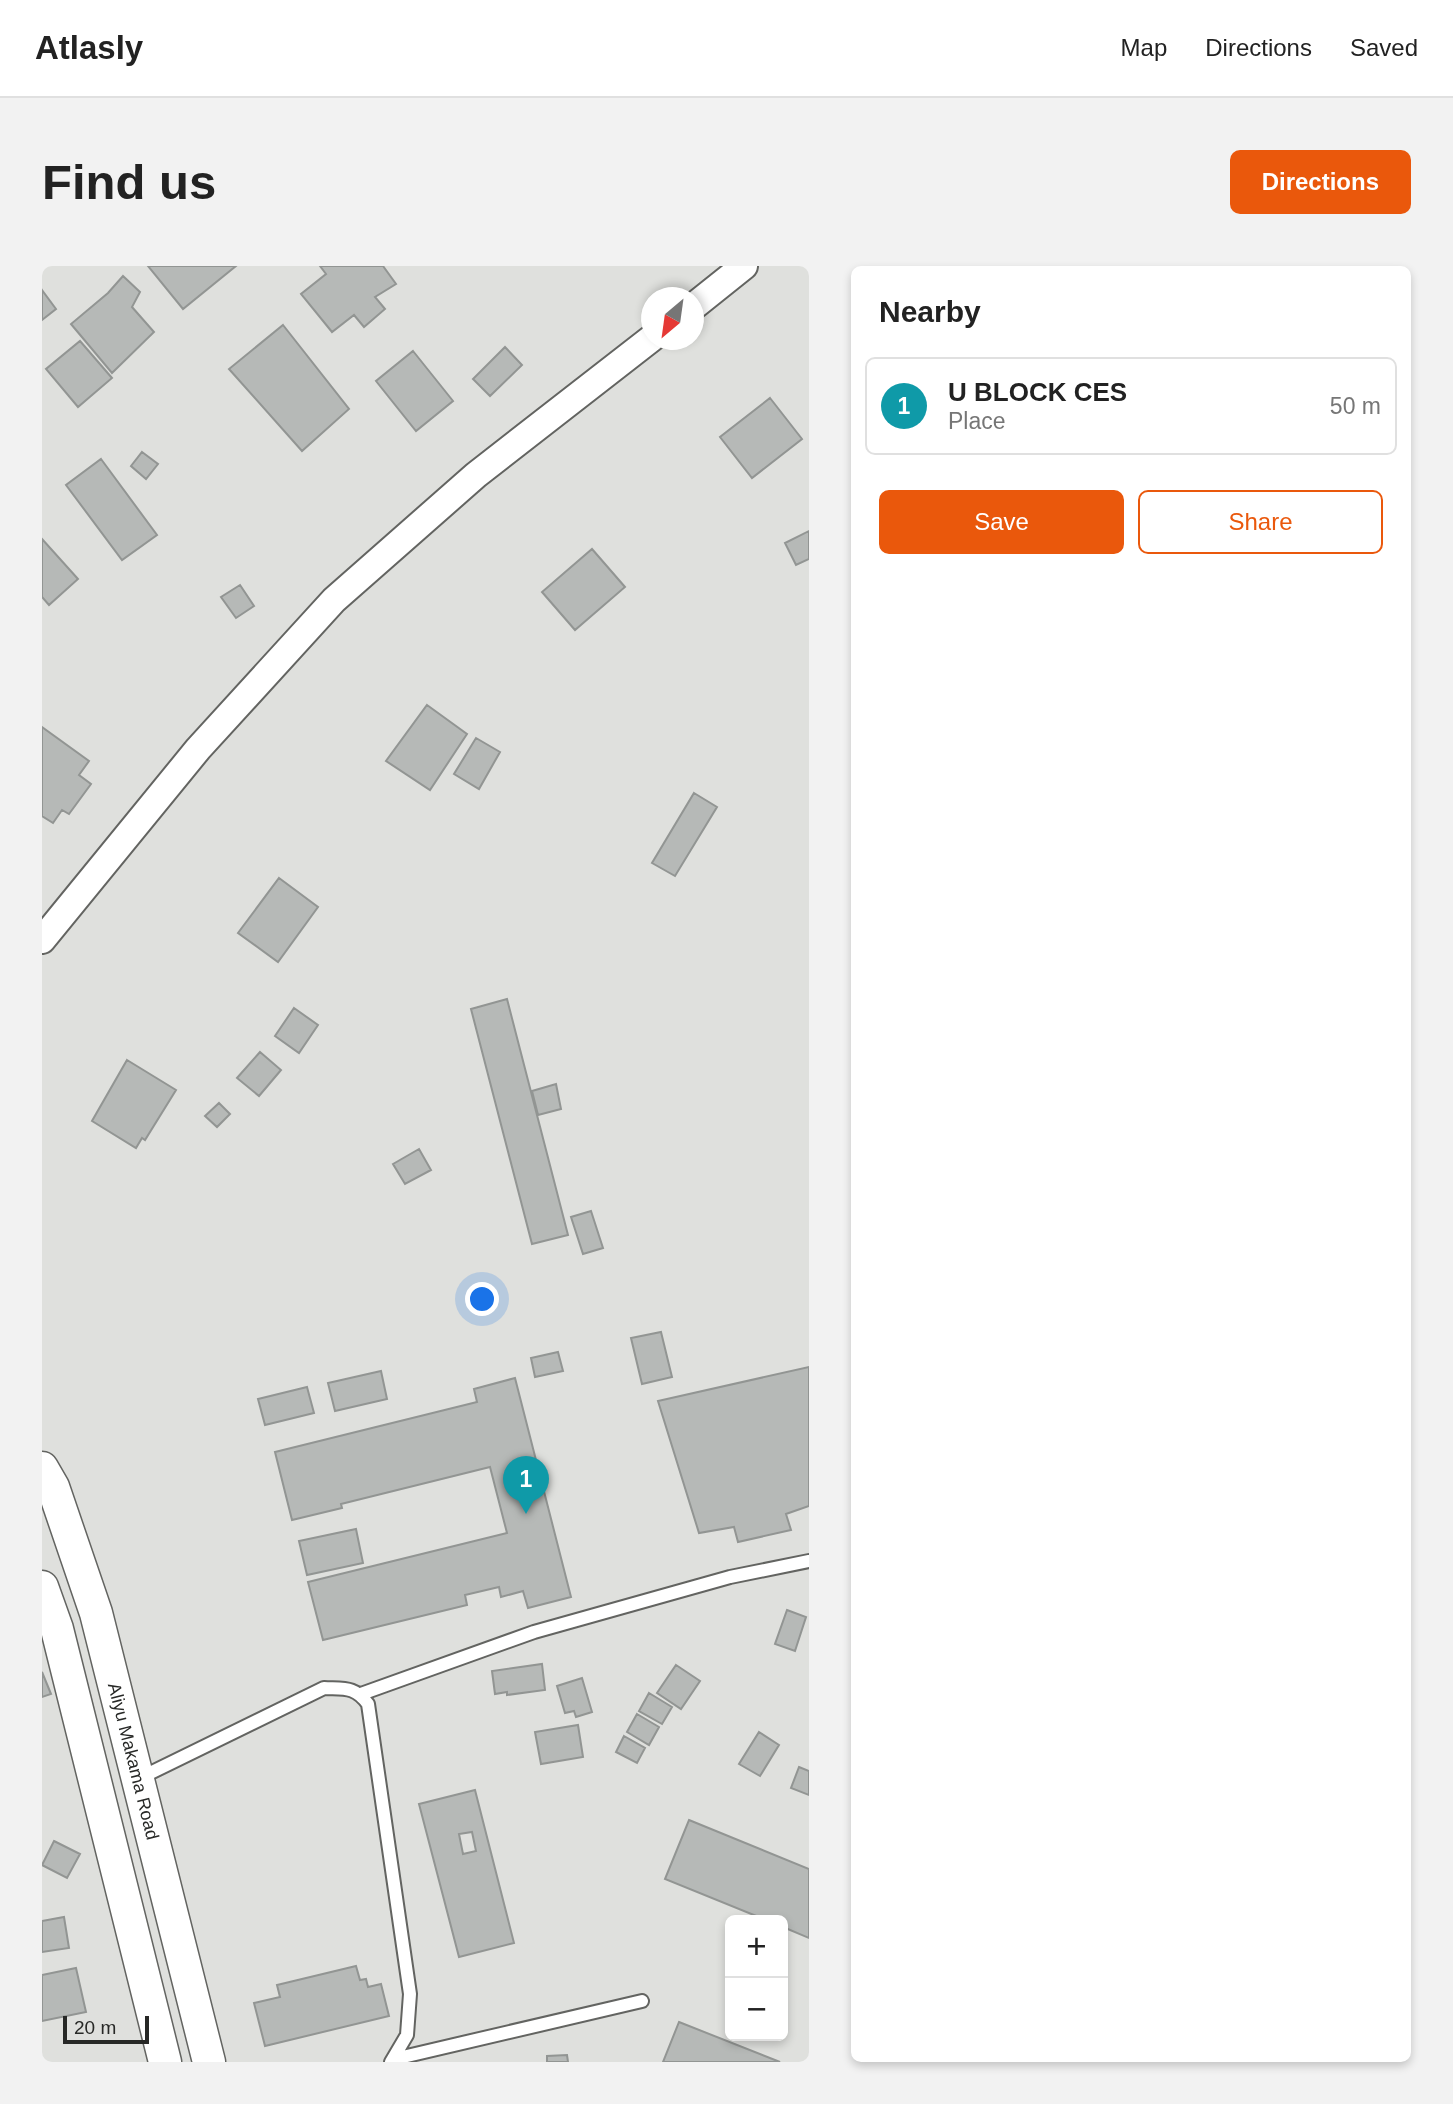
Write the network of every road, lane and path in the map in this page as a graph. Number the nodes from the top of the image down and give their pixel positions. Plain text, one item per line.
1 (744, 266) edge
2 (704, 298) edge
3 (641, 347) edge
4 (42, 940) edge
5 (42, 1468) edge
6 (809, 1561) edge
7 (42, 1587) edge
8 (361, 1694) junction
9 (137, 1779) junction
10 (642, 2001) dead end
11 (393, 2060) edge
12 (165, 2062) edge
13 (209, 2062) edge

1 - 2 street
3 - 4 street
5 - 9 street, Aliyu Makama Road
6 - 8 lane
7 - 12 street
8 - 9 lane
8 - 11 lane
9 - 13 street, Aliyu Makama Road
10 - 11 lane

